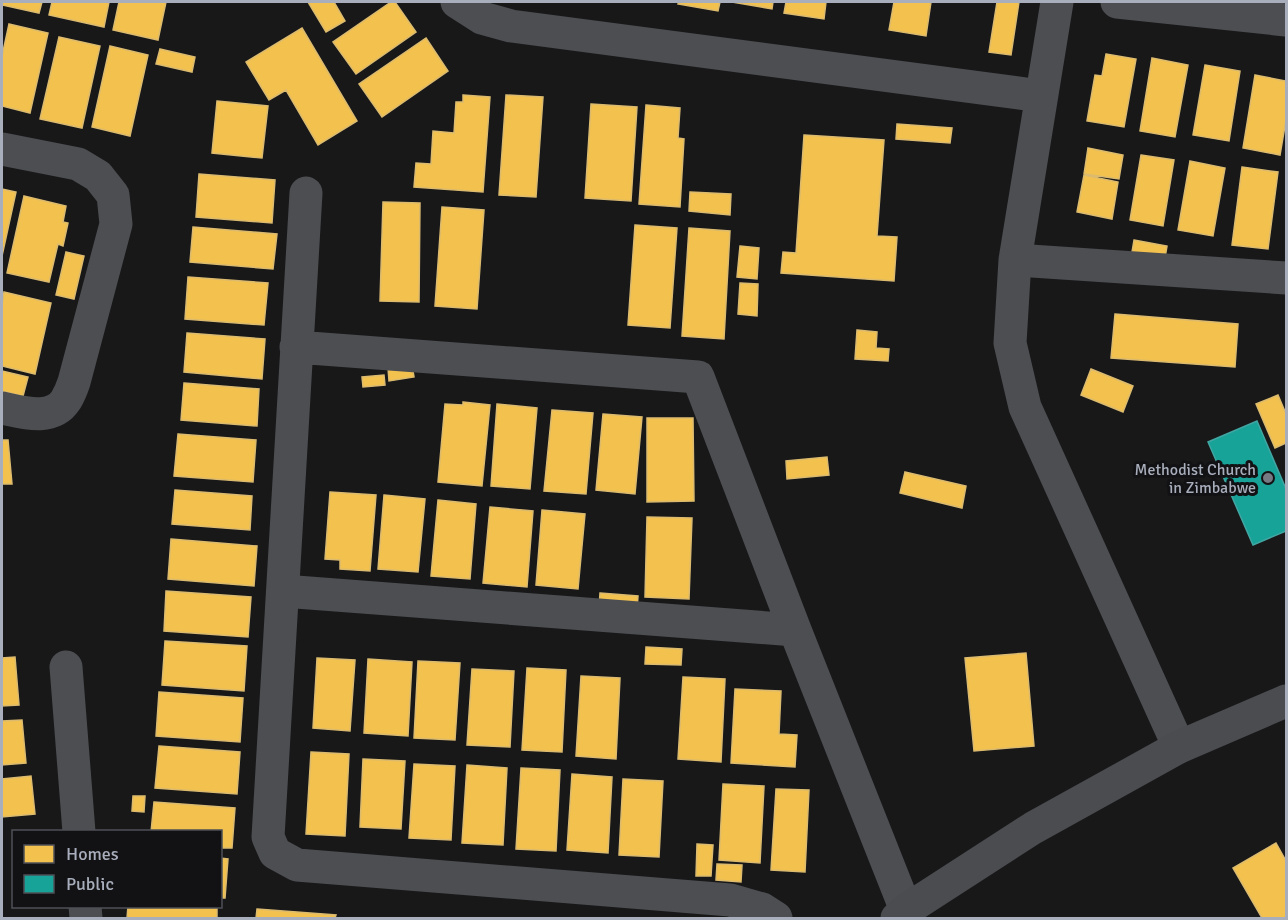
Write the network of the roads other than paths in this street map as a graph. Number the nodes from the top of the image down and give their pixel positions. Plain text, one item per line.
1 (457, 2) edge
2 (1057, 2) edge
3 (1118, 2) edge
4 (1287, 20) edge
5 (1041, 96) junction
6 (2, 149) edge
7 (306, 193) dead end
8 (1014, 260) junction
9 (1287, 278) edge
10 (296, 347) junction
11 (2, 408) edge
12 (283, 591) junction
13 (795, 630) junction
14 (66, 666) dead end
15 (1287, 701) edge
16 (1179, 747) junction
17 (79, 830) edge
18 (902, 914) edge
19 (776, 918) edge

1 - 5 street
2 - 5 street
3 - 4 street
5 - 8 street
6 - 11 street
7 - 10 street
8 - 9 street
8 - 16 street
10 - 12 street
10 - 13 street
12 - 13 street
12 - 19 street
13 - 18 street
14 - 17 street
15 - 16 street
16 - 18 street

